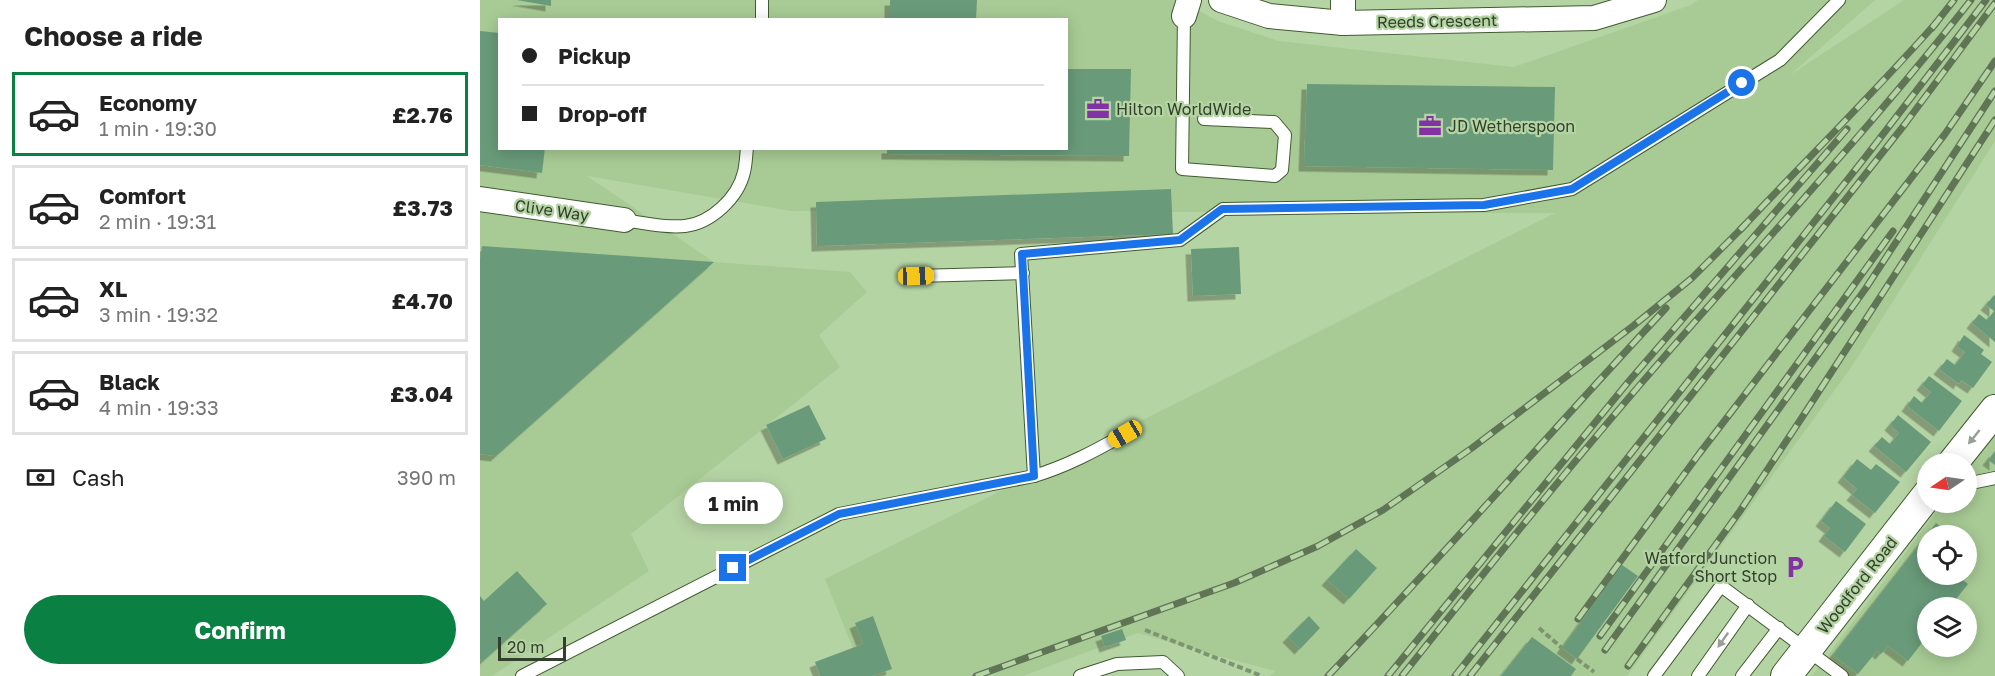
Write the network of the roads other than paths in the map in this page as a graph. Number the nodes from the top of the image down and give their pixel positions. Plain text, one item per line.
1 (762, 0) edge
2 (1221, 0) edge
3 (1654, 0) edge
4 (1839, 0) edge
5 (1187, 8) edge
6 (1596, 9) edge
7 (1343, 11) edge
8 (762, 18) edge
9 (1204, 119) dead end
10 (747, 150) edge
11 (480, 199) edge
12 (624, 220) joint
13 (1023, 273) junction
14 (916, 276) dead end
15 (1995, 410) edge
16 (1125, 434) dead end
17 (1961, 453) edge
18 (1034, 476) junction
19 (1995, 478) edge
20 (1977, 482) edge
21 (1917, 508) edge
22 (1748, 605) junction
23 (1779, 628) junction
24 (1807, 649) junction
25 (522, 676) edge
26 (1080, 676) edge
27 (1178, 676) edge
28 (1654, 676) edge
29 (1698, 676) edge
30 (1742, 676) edge
31 (1786, 676) edge
32 (1842, 676) edge

1 - 8 lane
2 - 7 street, Reeds Crescent
3 - 6 street, Reeds Crescent
4 - 13 lane
5 - 9 lane
6 - 7 street, Reeds Crescent
10 - 12 lane
11 - 12 street, Clive Way
13 - 14 lane
13 - 18 lane
15 -> 17 street
16 - 18 lane
18 - 25 lane
19 - 20 lane
21 - 24 street, Woodford Road
22 - 23 lane
22 - 28 lane
22 -> 29 lane
23 - 24 lane
23 - 30 lane
24 - 31 street, Woodford Road
24 - 32 lane
26 - 27 lane

